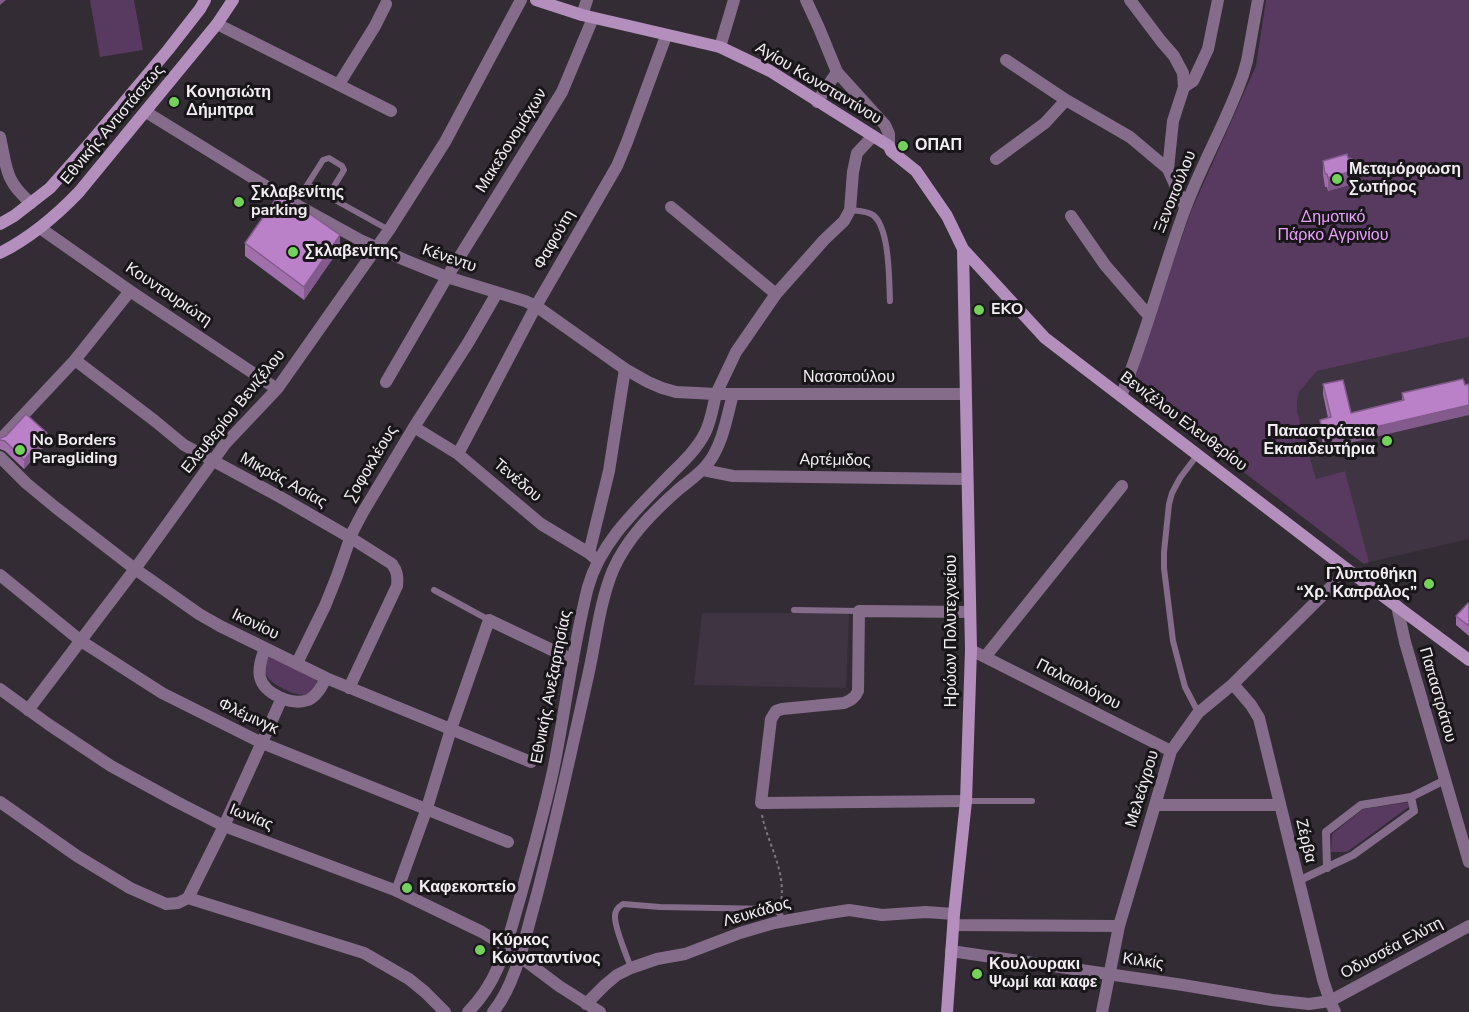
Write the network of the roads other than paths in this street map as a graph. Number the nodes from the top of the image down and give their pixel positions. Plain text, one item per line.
1 (205, 0) edge
2 (232, 0) edge
3 (521, 0) edge
4 (536, 0) edge
5 (587, 0) edge
6 (734, 0) edge
7 (1130, 0) edge
8 (1218, 0) edge
9 (1258, 0) edge
10 (810, 2) edge
11 (386, 4) dead end
12 (588, 17) junction
13 (217, 24) junction
14 (666, 36) junction
15 (720, 47) junction
16 (1006, 60) dead end
17 (837, 72) junction
18 (339, 84) junction
19 (1184, 87) junction
20 (1066, 100) junction
21 (817, 102) junction
22 (391, 111) dead end
23 (146, 112) junction
24 (873, 136) junction
25 (0, 137) edge
26 (888, 146) junction
27 (996, 159) dead end
28 (1168, 169) junction
29 (4, 173) edge
30 (308, 185) junction
31 (328, 196) junction
32 (31, 203) junction
33 (295, 204) junction
34 (671, 207) dead end
35 (1185, 207) junction
36 (850, 210) junction
37 (1071, 216) dead end
38 (0, 224) edge
39 (40, 228) junction
40 (389, 230) junction
41 (376, 247) junction
42 (963, 249) junction
43 (0, 253) edge
44 (447, 277) junction
45 (130, 291) junction
46 (497, 292) junction
47 (776, 294) junction
48 (890, 301) dead end
49 (536, 306) junction
50 (1149, 315) junction
51 (75, 360) junction
52 (730, 367) junction
53 (625, 369) junction
54 (386, 382) dead end
55 (277, 388) junction
56 (716, 394) junction
57 (733, 394) junction
58 (965, 394) junction
59 (1121, 396) junction
60 (414, 427) junction
61 (0, 440) edge
62 (458, 454) junction
63 (1198, 454) junction
64 (0, 457) edge
65 (213, 461) junction
66 (703, 470) junction
67 (967, 479) junction
68 (1122, 486) dead end
69 (351, 537) junction
70 (594, 557) junction
71 (135, 569) junction
72 (1348, 570) junction
73 (0, 575) edge
74 (434, 590) dead end
75 (1397, 606) junction
76 (794, 610) dead end
77 (859, 611) junction
78 (970, 612) junction
79 (489, 620) junction
80 (81, 641) junction
81 (265, 648) junction
82 (971, 650) junction
83 (985, 657) junction
84 (573, 660) junction
85 (1469, 660) edge
86 (297, 663) junction
87 (326, 678) junction
88 (1233, 684) junction
89 (350, 688) junction
90 (0, 689) edge
91 (282, 698) junction
92 (28, 710) junction
93 (1198, 712) junction
94 (451, 729) junction
95 (262, 742) junction
96 (1171, 750) junction
97 (531, 762) dead end
98 (1445, 780) junction
99 (1410, 796) junction
100 (966, 801) junction
101 (1032, 801) dead end
102 (0, 802) edge
103 (1156, 805) junction
104 (1280, 805) junction
105 (427, 808) junction
106 (224, 826) junction
107 (508, 842) dead end
108 (1469, 861) edge
109 (1327, 868) junction
110 (1298, 881) junction
111 (397, 891) junction
112 (188, 898) junction
113 (954, 919) junction
114 (784, 921) junction
115 (1119, 926) junction
116 (1469, 926) edge
117 (506, 946) junction
118 (951, 951) junction
119 (519, 956) junction
120 (631, 968) junction
121 (1109, 974) junction
122 (586, 1004) junction
123 (1332, 1007) edge
124 (445, 1012) edge
125 (468, 1012) edge
126 (493, 1012) edge
127 (600, 1012) edge
128 (947, 1012) edge
129 (1102, 1012) edge

1 - 32 main road, Εθνικής Αντιστάσεως
2 - 13 main road, Εθνικής Αντιστάσεως
3 - 40 street, Ελευθερίου Βενιζέλου
4 - 12 main road, Αγίου Κωνσταντίνου
5 - 12 street, Μακεδονομάχων
6 - 15 street
7 - 19 street
8 - 19 street
9 - 35 street, Ξενοπούλου
10 - 17 street
11 - 18 street
12 - 14 main road, Αγίου Κωνσταντίνου
12 - 44 street, Μακεδονομάχων
13 - 18 street
13 - 23 main road, Εθνικής Αντιστάσεως
14 - 15 main road, Αγίου Κωνσταντίνου
14 - 49 street, Φαφούτη
15 - 21 main road, Αγίου Κωνσταντίνου
16 - 20 street
17 - 21 street
17 - 26 street
18 - 22 street
19 - 28 street
20 - 27 street
20 - 28 street
21 - 24 main road, Αγίου Κωνσταντίνου
23 - 33 street, Κένεντυ
23 - 39 main road, Εθνικής Αντιστάσεως
24 - 26 main road, Αγίου Κωνσταντίνου
24 - 36 street
25 - 29 street
26 - 42 main road, Αγίου Κωνσταντίνου
28 - 35 street
29 - 32 street
30 - 31 lane
30 - 31 lane
30 - 33 lane
31 - 40 lane
32 - 38 main road, Εθνικής Αντιστάσεως
33 - 41 street, Κένεντυ
34 - 47 street
35 - 50 street, Ξενοπούλου
36 - 47 street, Εθνικής Ανεξαρτησίας
36 - 48 lane
37 - 50 street
39 - 43 main road, Εθνικής Αντιστάσεως
39 - 45 street, Κουντουριώτη
40 - 41 street, Ελευθερίου Βενιζέλου
41 - 44 street, Κένεντυ
41 - 55 street, Ελευθερίου Βενιζέλου
42 - 58 main road, Ηρώων Πολυτεχνείου
42 - 59 main road, Βενιζέλου Ελευθερίου
44 - 46 street, Κένεντυ
44 - 54 street, Μακεδονομάχων
45 - 51 street
45 - 55 street, Κουντουριώτη
46 - 49 street, Κένεντυ
46 - 60 street, Σοφοκλέους
47 - 52 street, Εθνικής Ανεξαρτησίας
49 - 53 street, Κένεντυ
49 - 62 street, Φαφούτη
50 - 59 street, Ξενοπούλου
51 - 61 street
51 - 65 street, Μικράς Ασίας
52 - 56 street, Εθνικής Ανεξαρτησίας
52 - 57 street
53 - 56 street, Κένεντυ
53 - 70 street
55 - 65 street, Ελευθερίου Βενιζέλου
56 - 57 street, Νασοπούλου
56 - 70 street, Εθνικής Ανεξαρτησίας
57 - 58 street, Νασοπούλου
57 - 66 street
58 - 67 main road, Ηρώων Πολυτεχνείου
59 - 63 main road, Βενιζέλου Ελευθερίου
60 - 62 street, Τενέδου
60 - 69 street, Σοφοκλέους
62 - 70 street, Τενέδου
63 - 72 main road, Βενιζέλου Ελευθερίου
63 - 93 lane
64 - 71 street, Ικονίου
65 - 69 street, Μικράς Ασίας
65 - 71 street, Ελευθερίου Βενιζέλου
66 - 67 street, Αρτέμιδος
66 - 119 street
67 - 78 main road, Ηρώων Πολυτεχνείου
68 - 83 street
69 - 86 street, Σοφοκλέους
69 - 89 street, Μικράς Ασίας
70 - 84 street, Εθνικής Ανεξαρτησίας
71 - 80 street, Ελευθερίου Βενιζέλου
71 - 81 street, Ικονίου
72 - 75 main road, Βενιζέλου Ελευθερίου
72 - 88 street, Μελεάγρου
73 - 80 street, Φλέμινγκ
74 - 79 lane
75 - 85 main road
75 - 98 street, Παπαστράτου
76 - 77 lane
77 - 78 street
77 - 100 street
78 - 82 main road, Ηρώων Πολυτεχνείου
79 - 84 street
79 - 94 street
80 - 92 street, Ελευθερίου Βενιζέλου
80 - 95 street, Φλέμινγκ
81 - 86 street, Ικονίου
81 - 91 street
82 - 83 street, Παλαιολόγου
82 - 100 main road, Ηρώων Πολυτεχνείου
83 - 96 street, Παλαιολόγου
84 - 117 street, Εθνικής Ανεξαρτησίας
86 - 87 street, Ικονίου
87 - 89 street, Ικονίου
87 - 91 street
88 - 93 street, Μελεάγρου
88 - 104 street, Ζέρβα
89 - 94 street, Ικονίου
90 - 92 street, Ιωνίας
91 - 95 street
92 - 106 street, Ιωνίας
93 - 96 street, Μελεάγρου
94 - 97 street, Ικονίου
94 - 105 street
95 - 105 street, Φλέμινγκ
95 - 106 street
96 - 103 street, Μελεάγρου
98 - 99 street
98 - 108 street, Παπαστράτου
99 - 109 street
99 - 109 street
100 - 101 lane
100 - 113 main road, Ηρώων Πολυτεχνείου
102 - 112 street
103 - 104 street
103 - 115 street, Μελεάγρου
104 - 110 street, Ζέρβα
105 - 107 street, Φλέμινγκ
105 - 111 street
106 - 111 street, Ιωνίας
106 - 112 street
109 - 110 street
110 - 123 street, Ζέρβα
111 - 117 street, Ιωνίας
112 - 124 street
113 - 114 street, Λευκάδος
113 - 115 street, Λευκάδος
113 - 118 main road, Ηρώων Πολυτεχνείου
114 - 120 street, Λευκάδος
114 - 120 lane
115 - 121 street, Μελεάγρου
116 - 123 street, Οδυσσέα Ελύτη
117 - 119 street, Ιωνίας
117 - 125 street, Εθνικής Ανεξαρτησίας
118 - 121 street, Κιλκίς
118 - 128 main road, Ηρώων Πολυτεχνείου
119 - 122 street, Ιωνίας
119 - 126 street
120 - 122 street, Λευκάδος
121 - 123 street, Κιλκίς
121 - 129 street, Μελεάγρου
122 - 127 street, Ιωνίας

